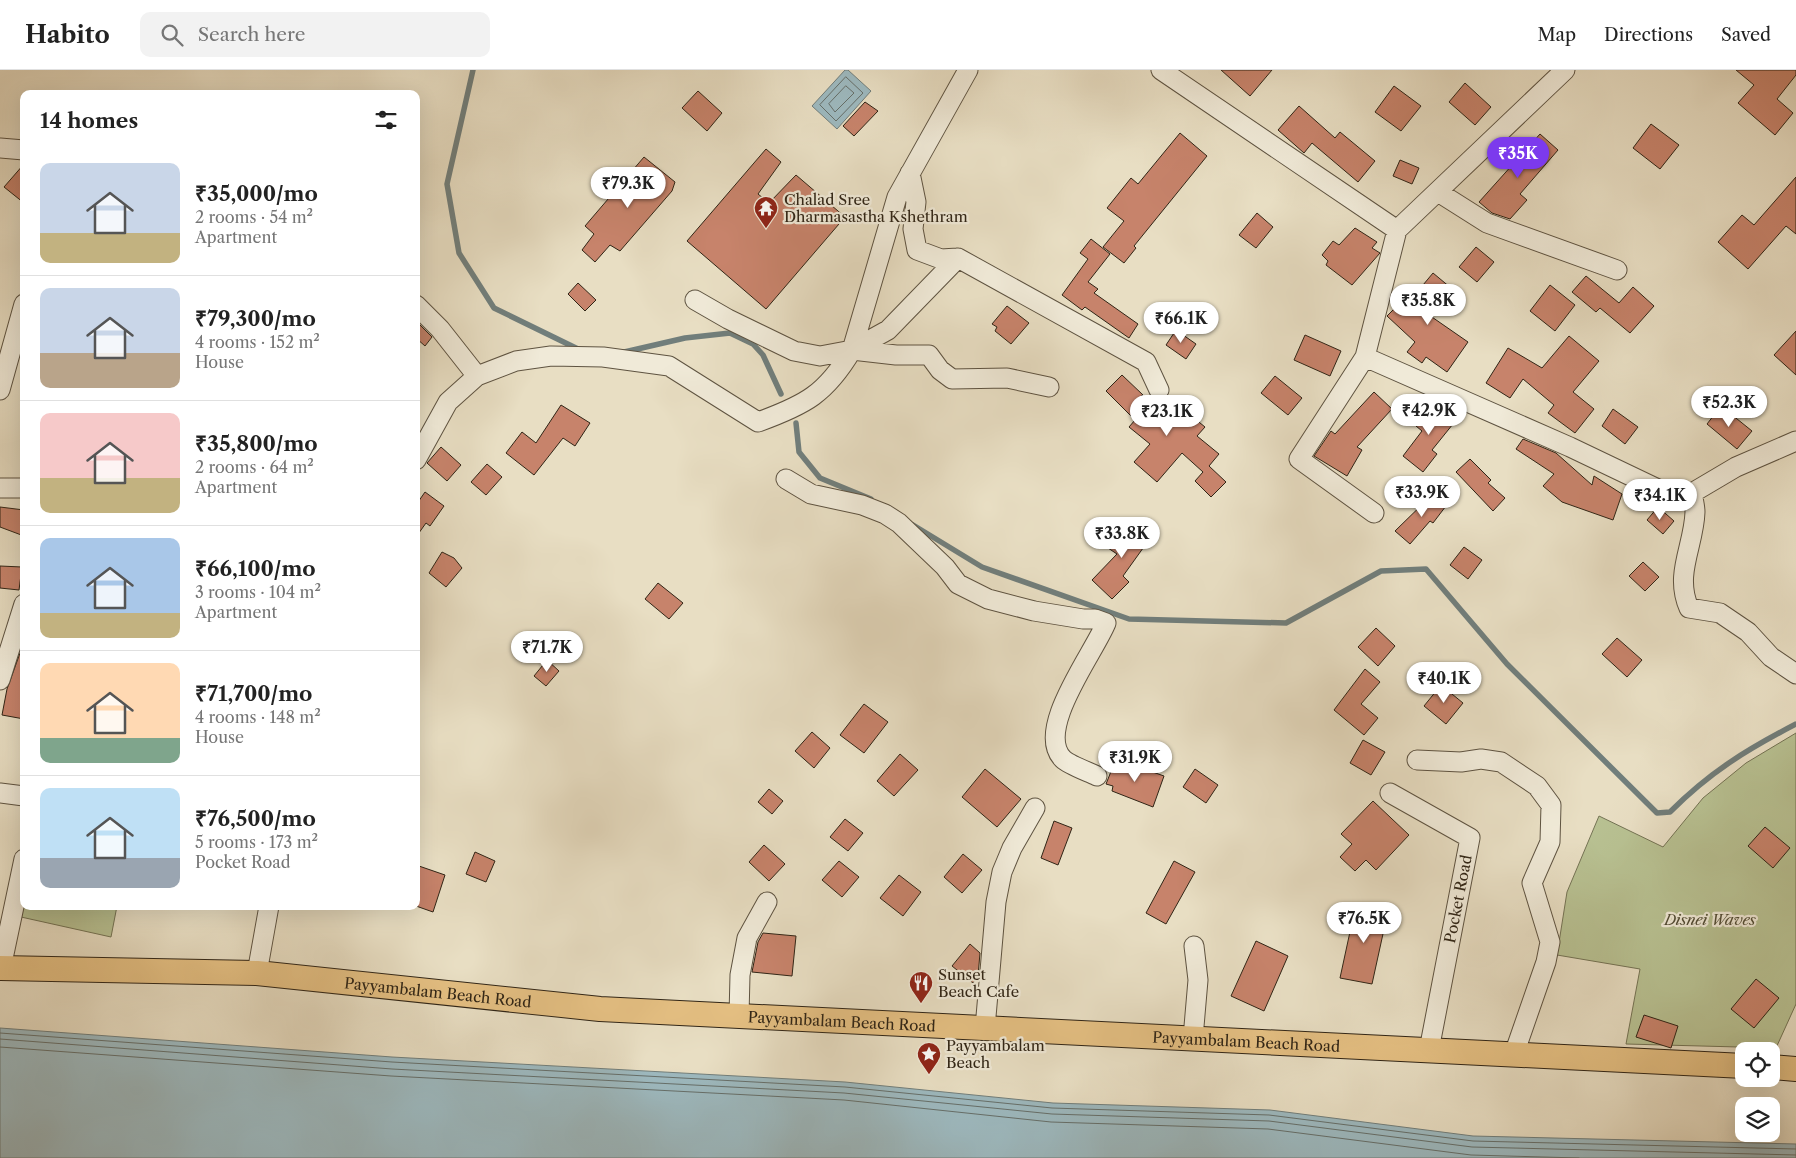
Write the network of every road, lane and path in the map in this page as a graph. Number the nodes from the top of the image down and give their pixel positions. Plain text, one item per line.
1 (968, 70) edge
2 (1161, 70) edge
3 (1565, 70) edge
4 (0, 148) edge
5 (20, 150) edge
6 (910, 173) junction
7 (1438, 192) junction
8 (1397, 230) junction
9 (958, 258) junction
10 (1617, 270) dead end
11 (695, 300) dead end
12 (420, 308) edge
13 (20, 318) edge
14 (852, 350) junction
15 (1365, 358) junction
16 (477, 376) junction
17 (1049, 388) dead end
18 (0, 390) edge
19 (1160, 390) dead end
20 (1796, 441) edge
21 (420, 453) edge
22 (786, 480) dead end
23 (0, 488) edge
24 (20, 488) edge
25 (1692, 493) junction
26 (1374, 513) dead end
27 (20, 617) edge
28 (1796, 674) edge
29 (0, 680) edge
30 (1417, 760) dead end
31 (1097, 776) dead end
32 (0, 793) edge
33 (1390, 793) dead end
34 (20, 796) edge
35 (1035, 808) dead end
36 (20, 877) edge
37 (767, 902) dead end
38 (267, 910) edge
39 (1194, 946) dead end
40 (0, 968) edge
41 (257, 973) junction
42 (739, 1016) junction
43 (985, 1028) junction
44 (1192, 1038) junction
45 (1429, 1050) junction
46 (1514, 1054) junction
47 (1735, 1066) edge
48 (1780, 1067) edge
49 (1796, 1068) edge

1 - 6 street
2 - 8 street
3 - 7 street
4 - 5 street
6 - 9 street
6 - 14 street
7 - 8 street
7 - 10 street
8 - 15 street
9 - 14 street
9 - 19 street
11 - 14 street
12 - 16 street
13 - 18 street
14 - 16 street
14 - 17 street
15 - 25 street
15 - 26 street
16 - 21 street
20 - 25 street
22 - 31 street
23 - 24 street
25 - 28 street
27 - 29 street
30 - 46 street
32 - 34 street
33 - 45 street, Pocket Road
35 - 43 street
36 - 40 street
37 - 42 street
38 - 41 street
39 - 44 street
40 - 41 main road, Payyambalam Beach Road
41 - 42 main road, Payyambalam Beach Road
42 - 43 main road, Payyambalam Beach Road
43 - 44 main road, Payyambalam Beach Road
44 - 45 main road, Payyambalam Beach Road
45 - 46 main road, Payyambalam Beach Road
46 - 47 main road, Payyambalam Beach Road
48 - 49 main road

